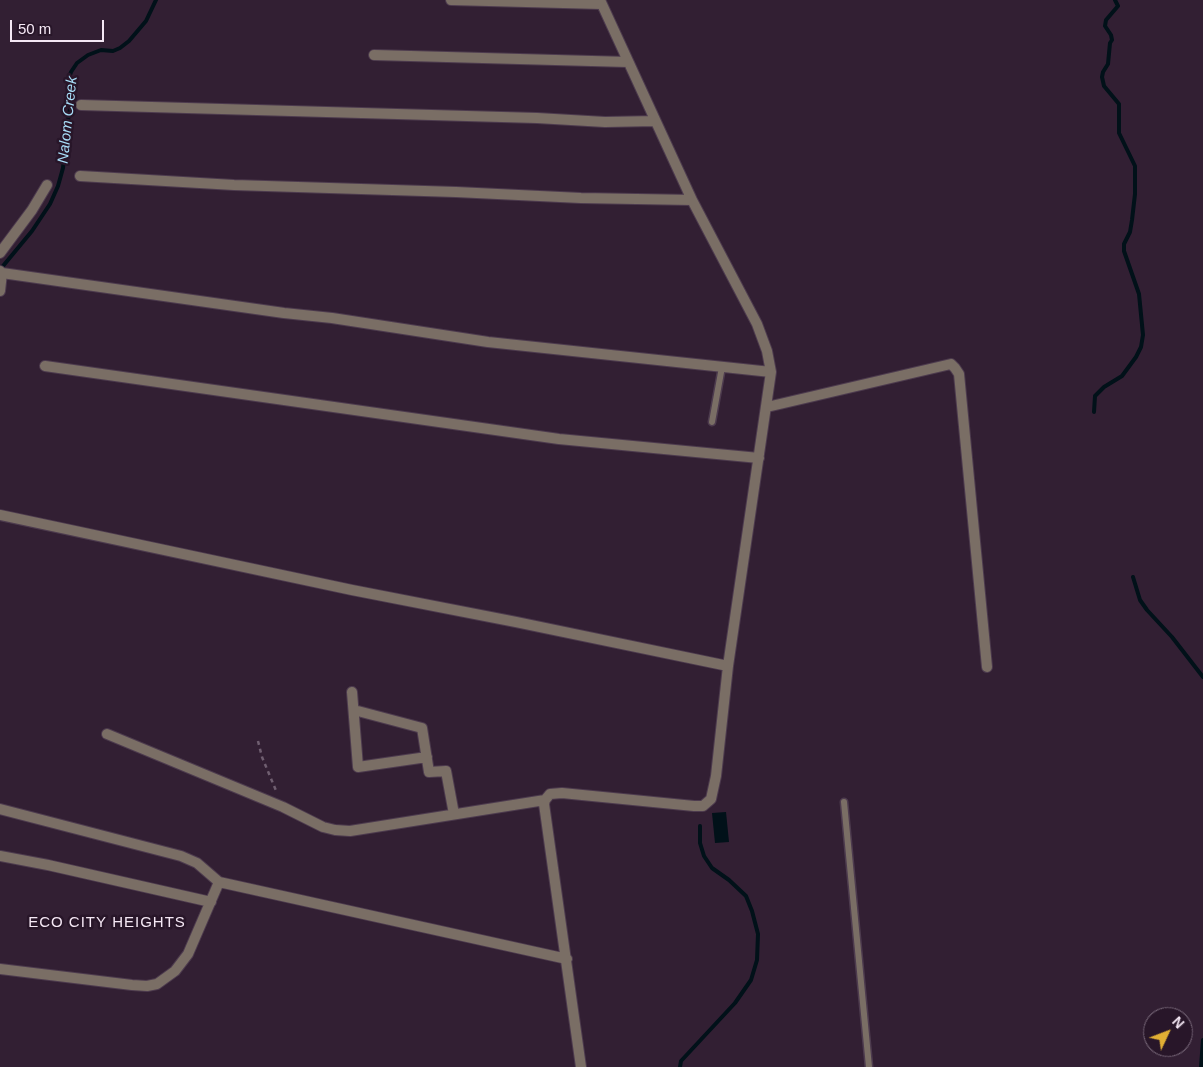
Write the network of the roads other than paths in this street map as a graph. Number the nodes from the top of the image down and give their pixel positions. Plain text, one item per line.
1 (451, 0) edge
2 (601, 2) edge
3 (374, 55) dead end
4 (628, 62) junction
5 (81, 105) dead end
6 (655, 120) junction
7 (80, 176) dead end
8 (47, 184) dead end
9 (692, 200) junction
10 (0, 253) edge
11 (1, 272) edge
12 (0, 291) edge
13 (45, 366) dead end
14 (722, 367) junction
15 (771, 372) junction
16 (767, 408) junction
17 (712, 422) dead end
18 (759, 458) junction
19 (0, 515) edge
20 (728, 666) junction
21 (987, 667) dead end
22 (352, 692) dead end
23 (354, 710) junction
24 (107, 734) dead end
25 (427, 757) junction
26 (545, 800) junction
27 (844, 802) dead end
28 (0, 809) edge
29 (454, 814) junction
30 (0, 856) edge
31 (219, 882) junction
32 (210, 902) junction
33 (567, 960) junction
34 (0, 969) edge
35 (581, 1067) edge
36 (870, 1067) edge

1 - 2 street
2 - 4 street
3 - 4 street
4 - 6 street
5 - 6 street
6 - 9 street
7 - 9 street
8 - 10 street
9 - 15 street
11 - 12 street
11 - 14 street
13 - 18 street
14 - 15 street
14 - 17 lane
15 - 16 street
16 - 18 street
16 - 21 street
18 - 20 street
19 - 20 street
20 - 26 street
22 - 23 street
23 - 25 street
23 - 25 street
24 - 29 street
25 - 29 street
26 - 29 street
26 - 33 street
27 - 36 lane
28 - 31 street
30 - 32 street
31 - 32 street
31 - 33 street
32 - 34 street
33 - 35 street

